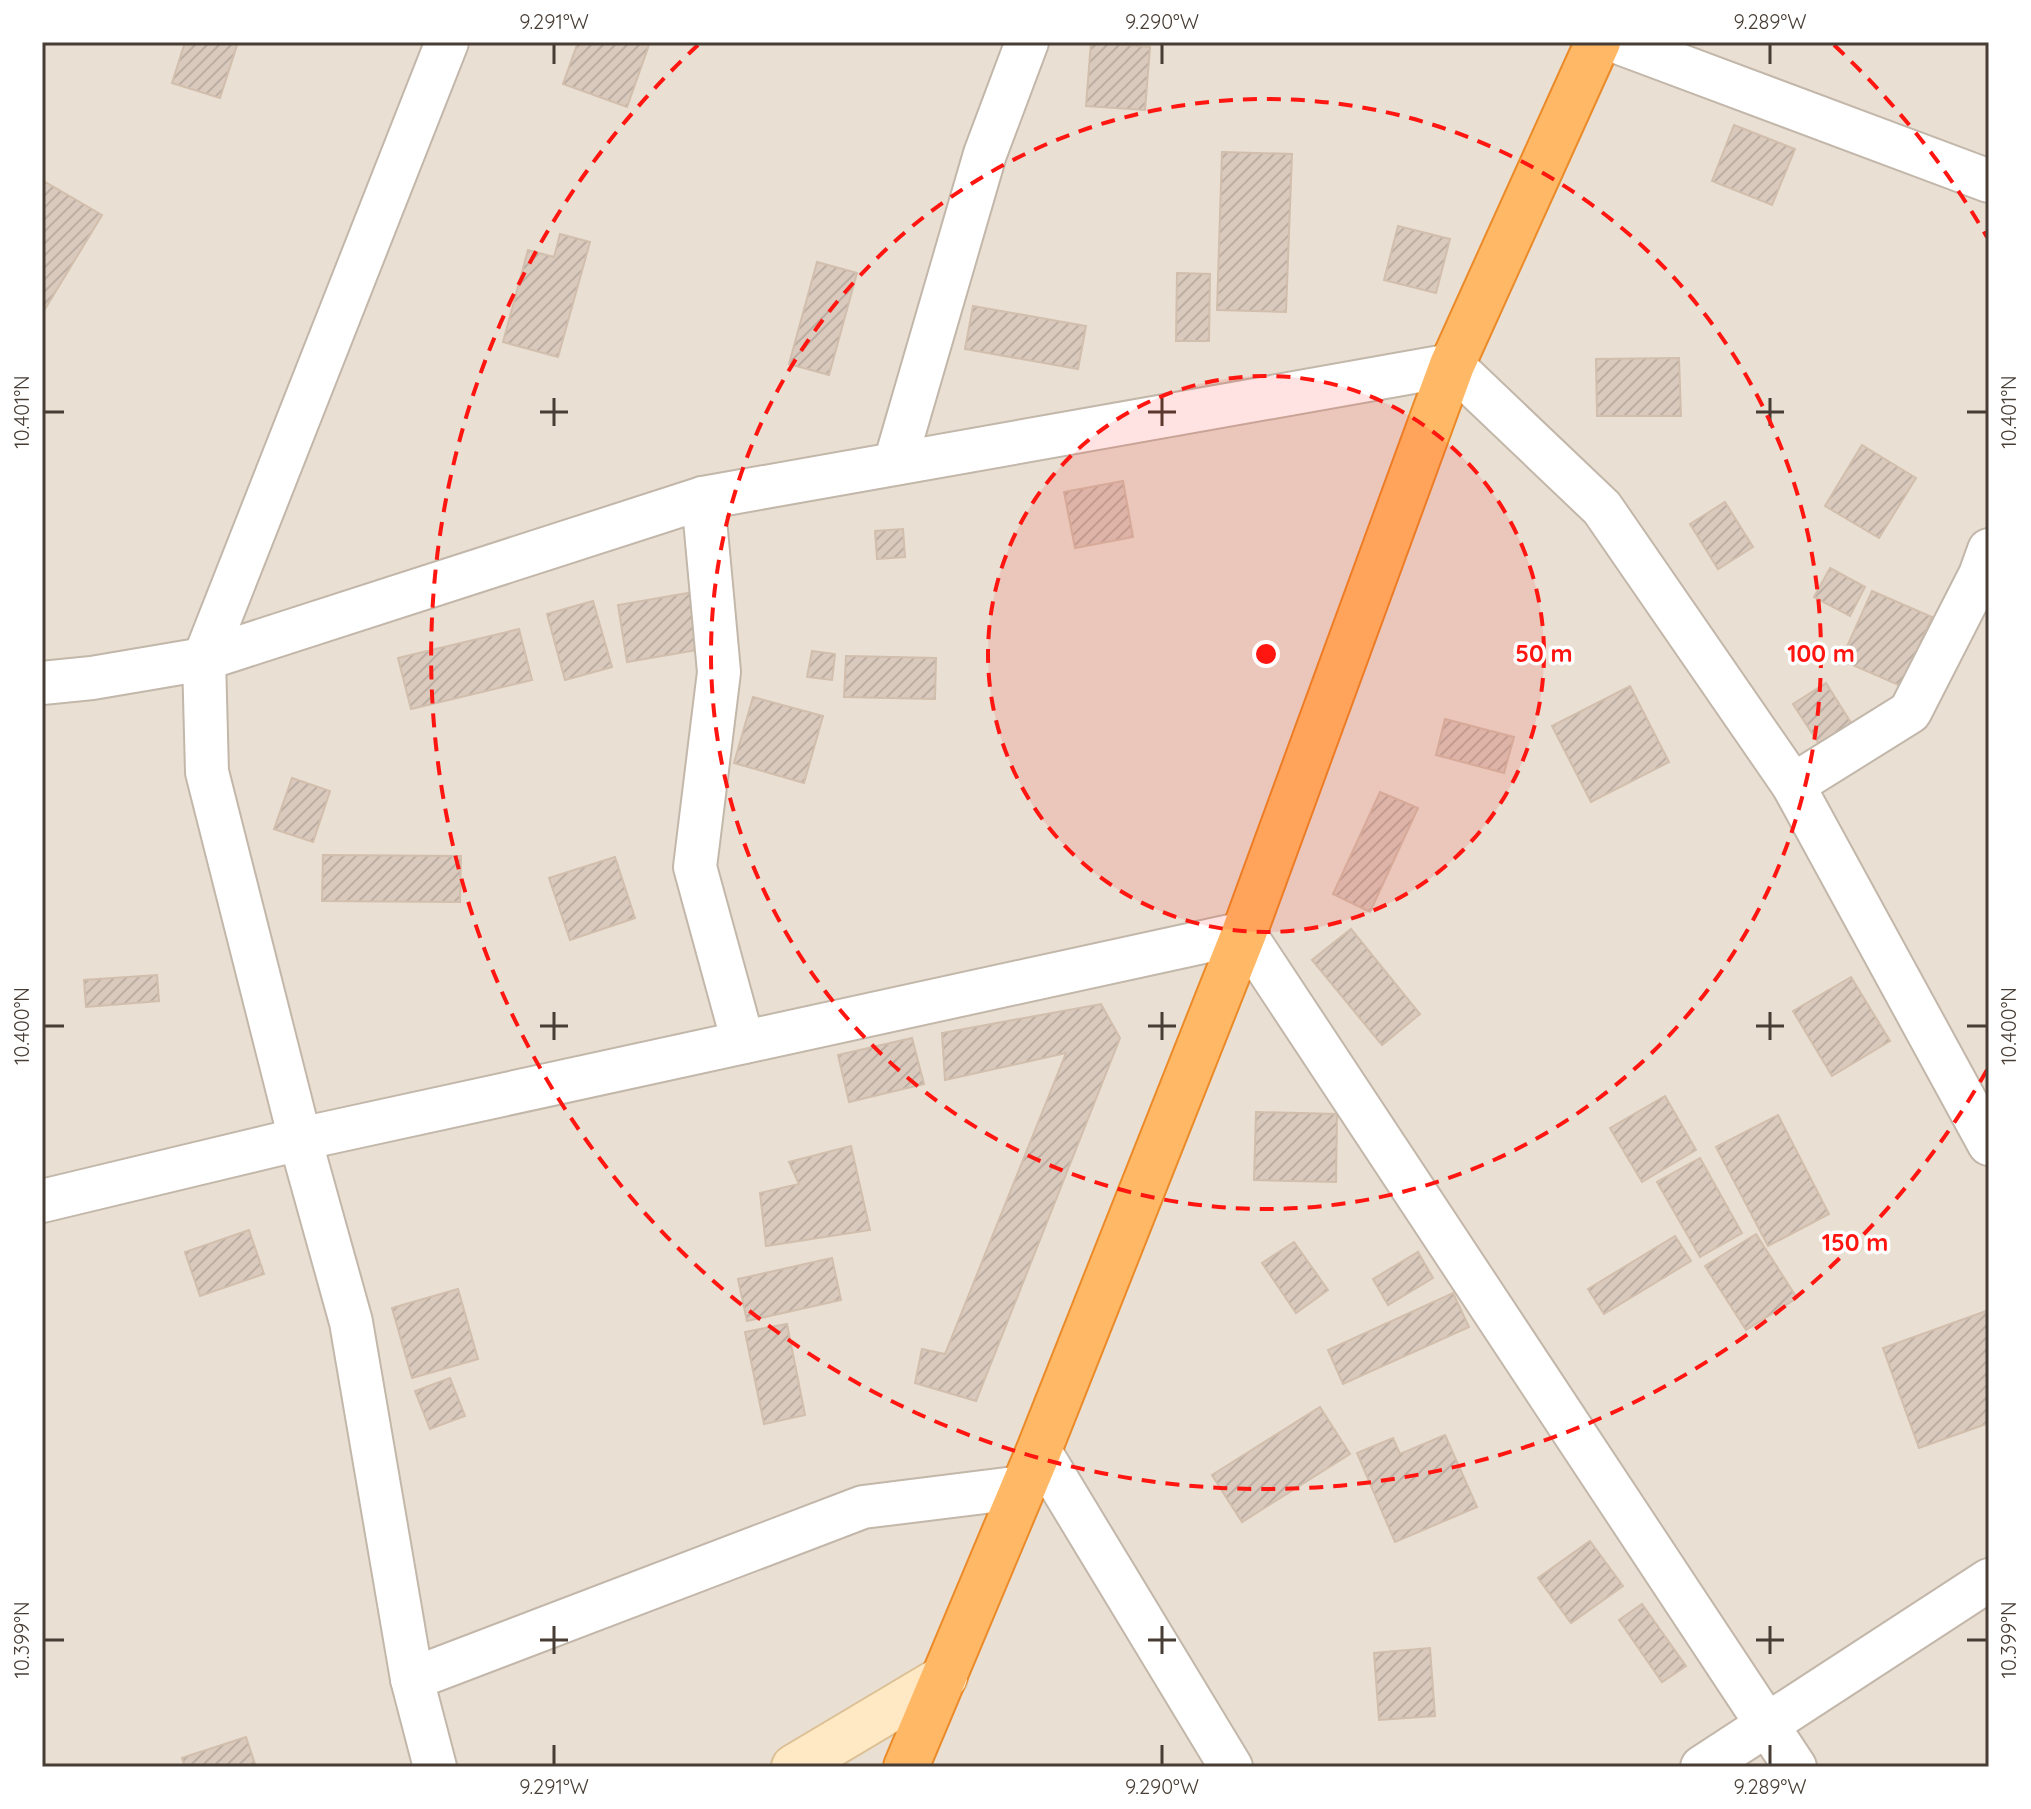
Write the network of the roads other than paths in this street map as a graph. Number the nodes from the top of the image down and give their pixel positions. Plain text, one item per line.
1 (447, 42) edge
2 (1027, 42) edge
3 (1598, 42) edge
4 (1617, 42) edge
5 (1989, 181) edge
6 (1452, 365) junction
7 (895, 463) junction
8 (703, 498) junction
9 (1989, 550) edge
10 (204, 659) junction
11 (42, 683) edge
12 (1793, 785) junction
13 (1244, 933) junction
14 (743, 1042) junction
15 (300, 1139) junction
16 (1989, 1144) edge
17 (42, 1201) edge
18 (1032, 1468) junction
19 (1989, 1580) edge
20 (945, 1677) junction
21 (412, 1679) junction
22 (1766, 1725) junction
23 (435, 1767) edge
24 (794, 1767) edge
25 (906, 1767) edge
26 (1231, 1767) edge
27 (1702, 1767) edge
28 (1795, 1767) edge

1 - 10 street
2 - 7 street
3 - 6 highway
4 - 5 street
6 - 7 street
6 - 12 street
6 - 13 highway
7 - 8 street
8 - 10 street
8 - 14 street
9 - 12 street
10 - 11 street
10 - 15 street
12 - 16 street
13 - 14 street
13 - 18 highway
13 - 22 street
14 - 15 street
15 - 17 street
15 - 21 street
18 - 20 highway
18 - 21 street
18 - 26 street
19 - 22 street
20 - 24 main road
20 - 25 highway
21 - 23 street
22 - 27 street
22 - 28 street

